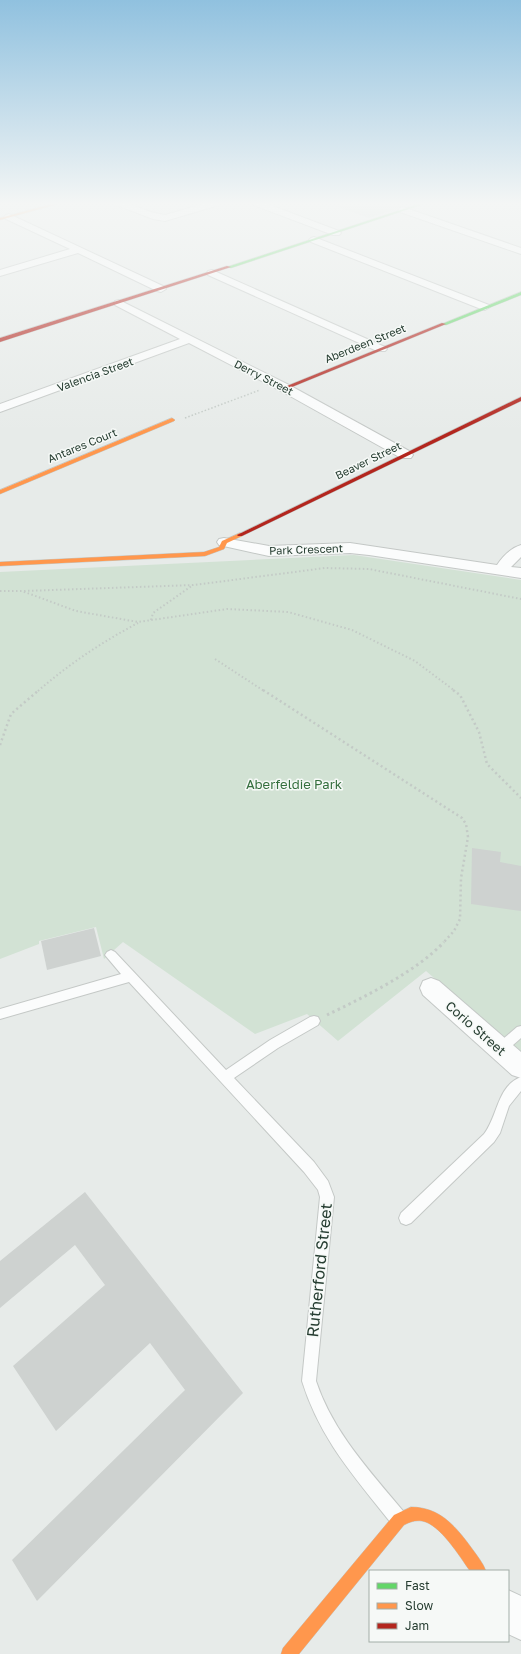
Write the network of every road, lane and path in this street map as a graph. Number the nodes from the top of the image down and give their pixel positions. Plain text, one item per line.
1 (141, 279) edge
2 (193, 279) edge
3 (226, 279) edge
4 (414, 279) edge
5 (162, 289) junction
6 (521, 293) edge
7 (119, 303) junction
8 (485, 307) junction
9 (190, 339) junction
10 (0, 340) edge
11 (381, 349) junction
12 (280, 386) junction
13 (521, 399) edge
14 (0, 408) edge
15 (172, 420) joint
16 (406, 455) junction
17 (0, 492) edge
18 (224, 542) junction
19 (521, 550) edge
20 (0, 564) edge
21 (501, 570) junction
22 (521, 573) edge
23 (194, 585) junction
24 (0, 591) edge
25 (22, 592) junction
26 (521, 599) edge
27 (151, 620) junction
28 (138, 622) junction
29 (215, 659) dead end
30 (0, 744) edge
31 (521, 798) edge
32 (111, 954) dead end
33 (131, 976) junction
34 (431, 988) dead end
35 (0, 1014) edge
36 (314, 1021) joint
37 (521, 1031) edge
38 (500, 1048) junction
39 (521, 1068) edge
40 (225, 1078) junction
41 (521, 1083) edge
42 (406, 1218) dead end
43 (399, 1520) junction
44 (478, 1570) edge
45 (509, 1608) edge
46 (521, 1623) edge
47 (289, 1654) edge

1 - 5 street
2 - 5 street
3 - 11 street
4 - 8 street
5 - 7 street
6 - 8 street, Aberdeen Street
7 - 9 street, Derry Street
7 - 10 street
8 - 11 street, Aberdeen Street
9 - 12 street, Derry Street
9 - 14 street, Valencia Street
11 - 12 street, Aberdeen Street
12 - 15 path
12 - 16 street, Derry Street
13 - 16 street, Beaver Street
15 - 17 street, Antares Court
16 - 18 street, Beaver Street
18 - 20 street
18 - 21 street, Park Crescent
19 - 21 street
21 - 22 street, Park Crescent
23 - 25 path
23 - 26 path
23 - 27 path
24 - 25 path
25 - 28 path
27 - 28 path
27 - 31 path
28 - 30 path
29 - 36 path
32 - 33 lane, Rutherford Street
33 - 35 lane
33 - 40 lane, Rutherford Street
34 - 38 street, Corio Street
36 - 40 lane
37 - 38 lane
38 - 39 street, Corio Street
40 - 43 lane, Rutherford Street
41 - 42 lane
43 - 44 street
43 - 47 street
45 - 46 street

